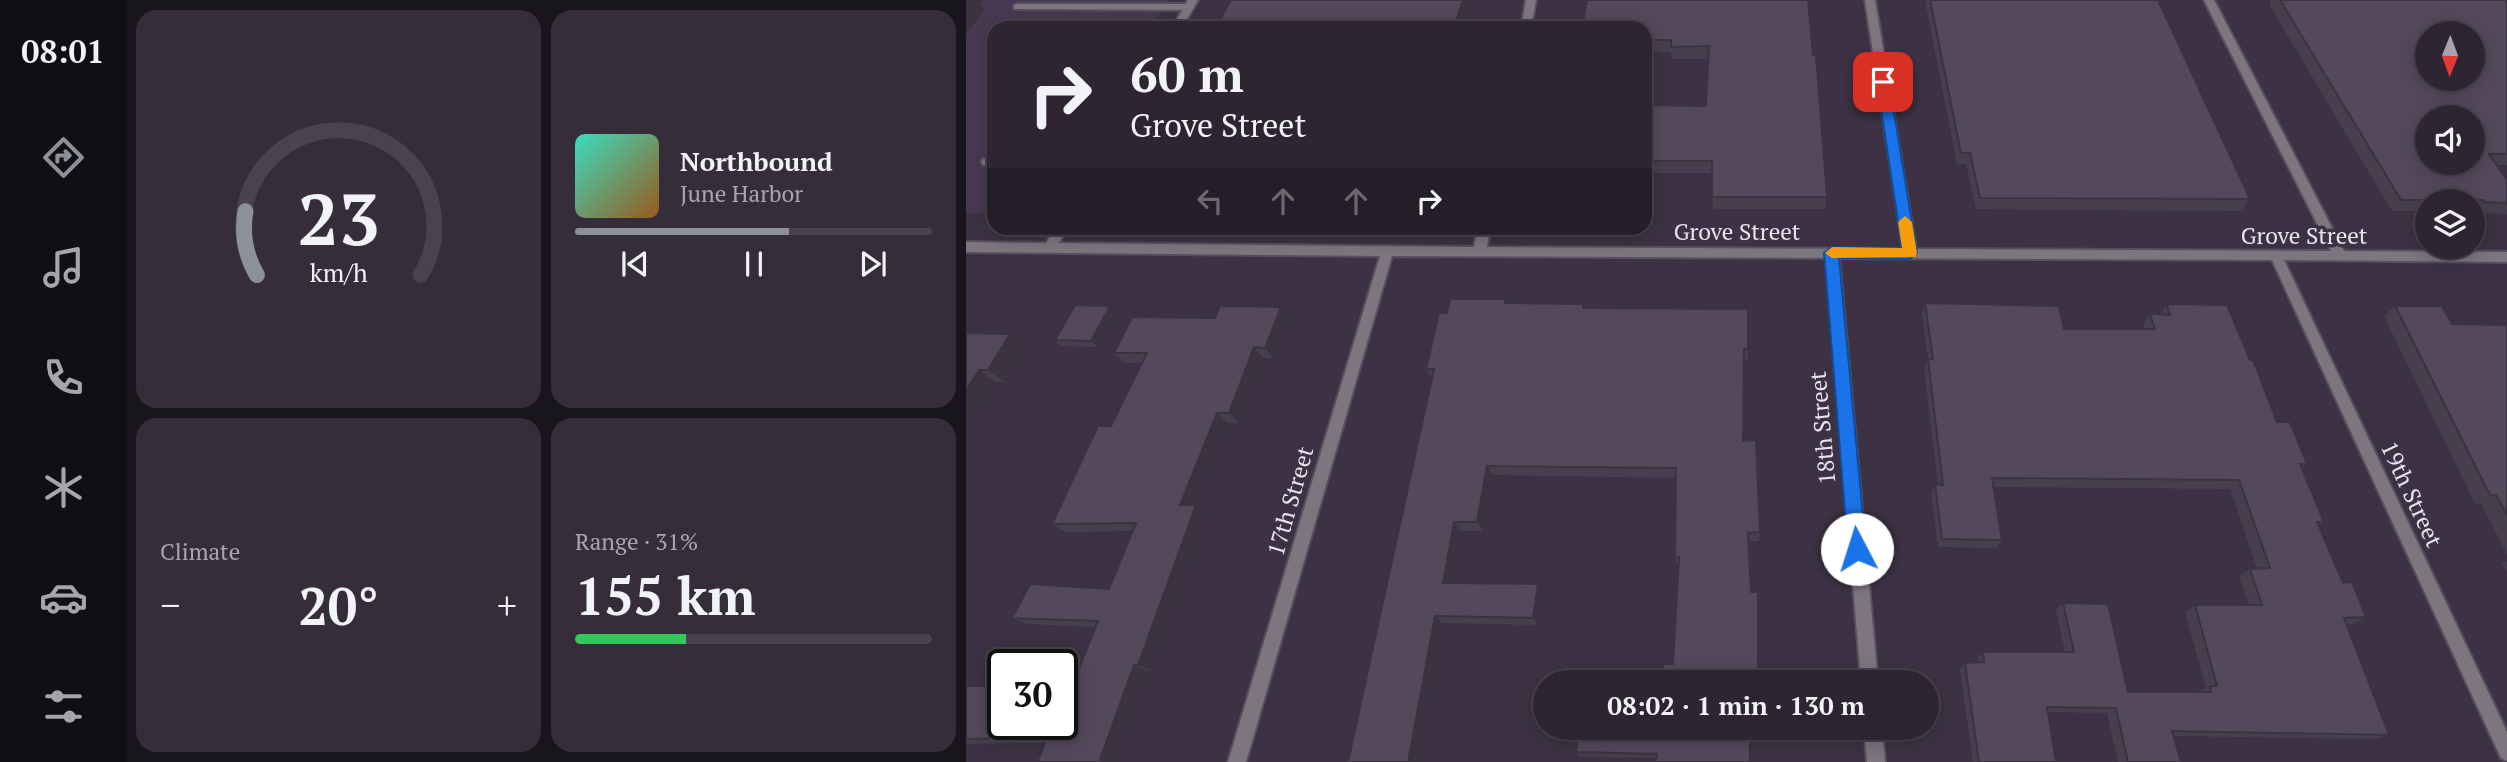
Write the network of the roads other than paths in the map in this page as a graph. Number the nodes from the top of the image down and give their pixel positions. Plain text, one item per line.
1 (1531, 0) edge
2 (1870, 0) edge
3 (2209, 0) edge
4 (1191, 4) edge
5 (1018, 7) dead end
6 (1181, 21) edge
7 (1527, 21) edge
8 (1057, 235) edge
9 (1483, 235) edge
10 (966, 247) edge
11 (1050, 248) junction
12 (1480, 251) junction
13 (1387, 252) junction
14 (1832, 253) junction
15 (1910, 253) junction
16 (2276, 256) junction
17 (2340, 256) junction
18 (2507, 257) edge
19 (1868, 670) edge
20 (1874, 740) edge
21 (2507, 752) edge
22 (1237, 762) edge
23 (1875, 762) edge

1 - 7 street
2 - 15 street
3 - 17 street
4 - 5 street
4 - 6 street
8 - 11 street
9 - 12 street
10 - 11 street, Grove Street
11 - 13 street, Grove Street
12 - 13 street, Grove Street
12 - 14 street, Grove Street
13 - 22 street, 17th Street
14 - 15 street, Grove Street
14 - 19 street, 18th Street
15 - 16 street, Grove Street
16 - 17 street, Grove Street
16 - 21 street, 19th Street
17 - 18 street, Grove Street
20 - 23 street

